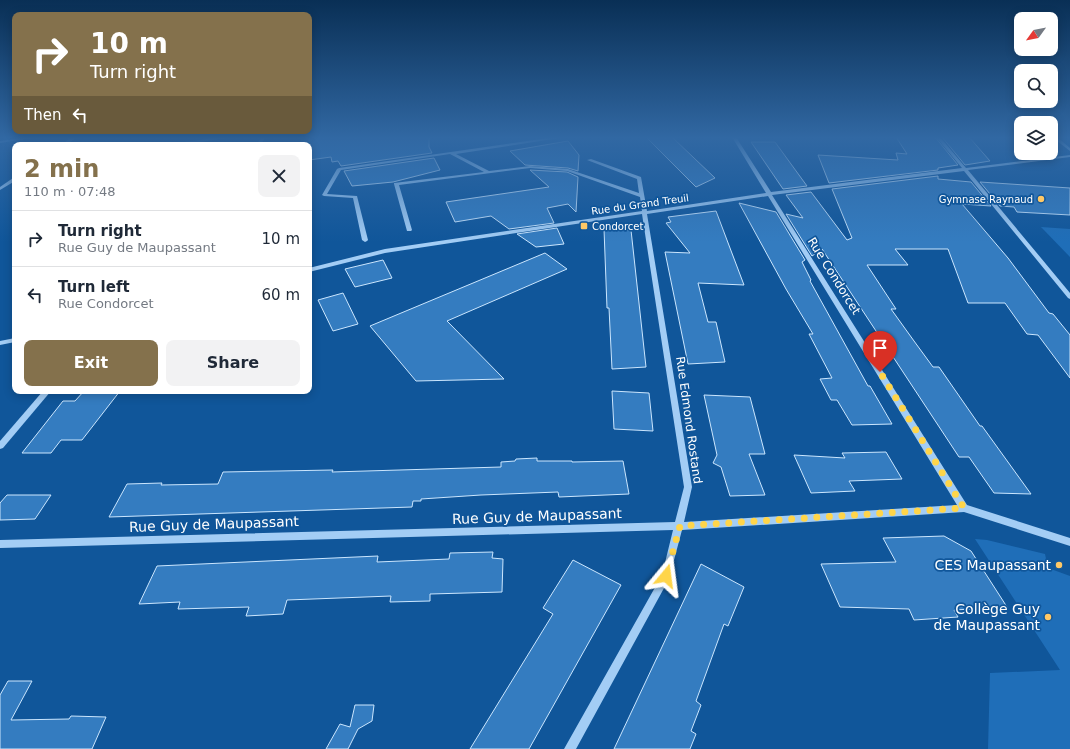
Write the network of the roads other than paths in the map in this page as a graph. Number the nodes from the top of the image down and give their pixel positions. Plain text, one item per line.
1 (337, 172) edge
2 (495, 172) edge
3 (574, 172) edge
4 (622, 172) edge
5 (756, 172) edge
6 (942, 172) edge
7 (967, 172) edge
8 (488, 173) joint
9 (12, 181) edge
10 (0, 189) edge
11 (770, 194) junction
12 (642, 196) junction
13 (645, 212) junction
14 (409, 230) dead end
15 (364, 240) dead end
16 (312, 269) edge
17 (1070, 297) edge
18 (12, 341) edge
19 (0, 343) edge
20 (44, 394) edge
21 (0, 446) edge
22 (964, 508) junction
23 (680, 526) junction
24 (1070, 542) edge
25 (0, 544) edge
26 (570, 749) edge

1 - 15 street
2 - 8 street
3 - 12 street
4 - 12 street, Rue Edmond Rostand
5 - 11 street, Rue Condorcet
6 - 11 street, Rue du Grand Treuil
7 - 17 street
8 - 14 street
9 - 10 street
11 - 13 street, Rue du Grand Treuil
11 - 22 street, Rue Condorcet
12 - 13 street, Rue Edmond Rostand
13 - 16 street, Rue du Grand Treuil
13 - 23 street, Rue Edmond Rostand
18 - 19 street
20 - 21 street
22 - 23 street, Rue Guy de Maupassant
22 - 24 street, Rue Guy de Maupassant
23 - 25 street, Rue Guy de Maupassant
23 - 26 street, Rue Edmond Rostand

